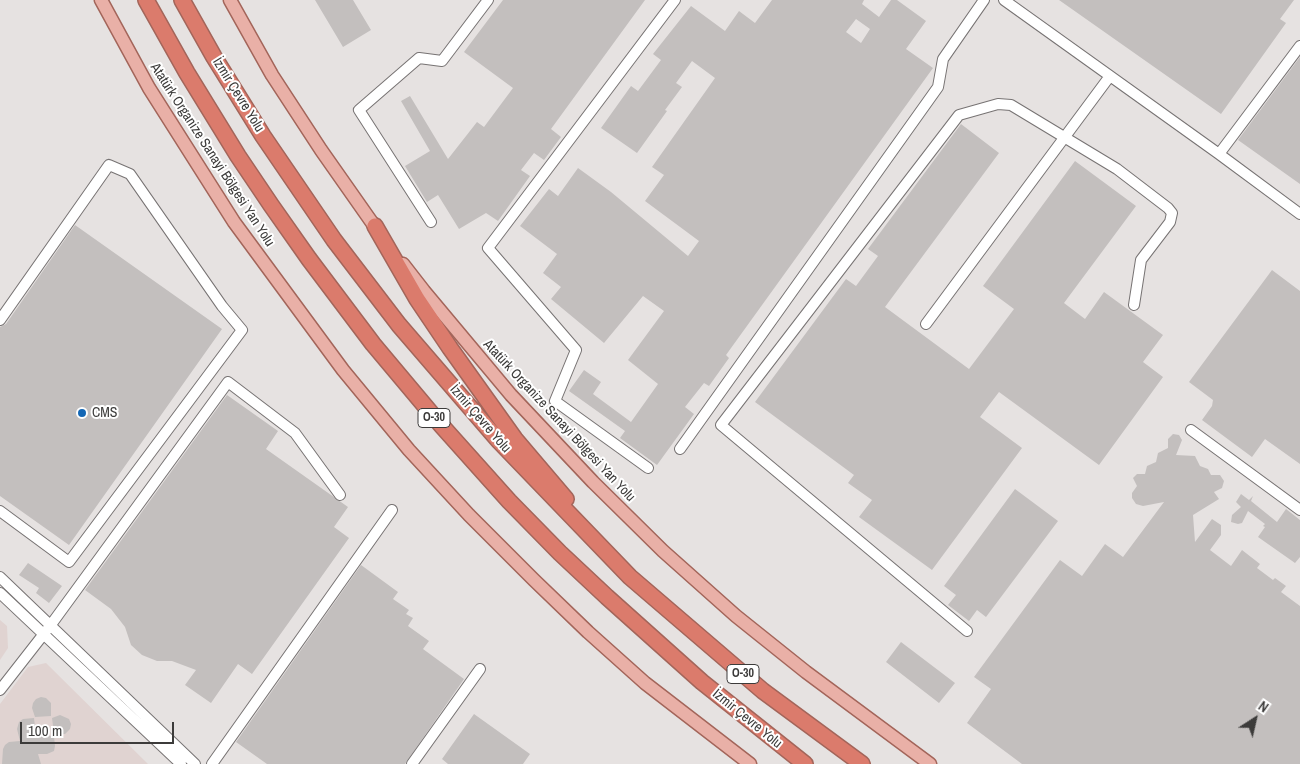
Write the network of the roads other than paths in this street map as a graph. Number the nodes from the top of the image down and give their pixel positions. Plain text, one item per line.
1 (101, 0) edge
2 (146, 0) edge
3 (182, 0) edge
4 (230, 0) edge
5 (488, 0) edge
6 (675, 0) edge
7 (984, 0) edge
8 (1004, 0) edge
9 (1300, 46) edge
10 (1110, 76) junction
11 (1064, 138) junction
12 (1220, 154) junction
13 (1300, 214) edge
14 (431, 222) dead end
15 (375, 226) junction
16 (1134, 305) dead end
17 (0, 320) edge
18 (926, 324) dead end
19 (1191, 430) dead end
20 (680, 449) dead end
21 (648, 468) dead end
22 (340, 495) dead end
23 (392, 510) dead end
24 (1300, 510) edge
25 (0, 512) edge
26 (0, 577) edge
27 (630, 577) junction
28 (0, 593) edge
29 (50, 626) junction
30 (967, 631) dead end
31 (43, 634) junction
32 (480, 669) dead end
33 (0, 690) edge
34 (181, 764) edge
35 (195, 764) edge
36 (212, 764) edge
37 (412, 764) edge
38 (750, 764) edge
39 (805, 764) edge
40 (862, 764) edge
41 (930, 764) edge

1 - 38 main road, Atatürk Organize Sanayi Bölgesi Yan Yolu
2 - 39 highway, İzmir Çevre Yolu / O-30
3 - 27 highway, İzmir Çevre Yolu / O-30
4 - 15 main road, Atatürk Organize Sanayi Bölgesi Yan Yolu
5 - 14 street
6 - 21 street
7 - 20 street
8 - 10 street
9 - 12 street
10 - 11 street
10 - 12 street
11 - 16 street
11 - 18 street
11 - 30 street
12 - 13 street
15 - 27 highway
15 - 41 main road, Atatürk Organize Sanayi Bölgesi Yan Yolu
17 - 25 street
19 - 24 street
22 - 29 street
23 - 36 street
26 - 29 street
27 - 40 highway, İzmir Çevre Yolu / O-30
28 - 31 street
29 - 31 street
29 - 35 street
31 - 33 street
31 - 34 street
32 - 37 street

